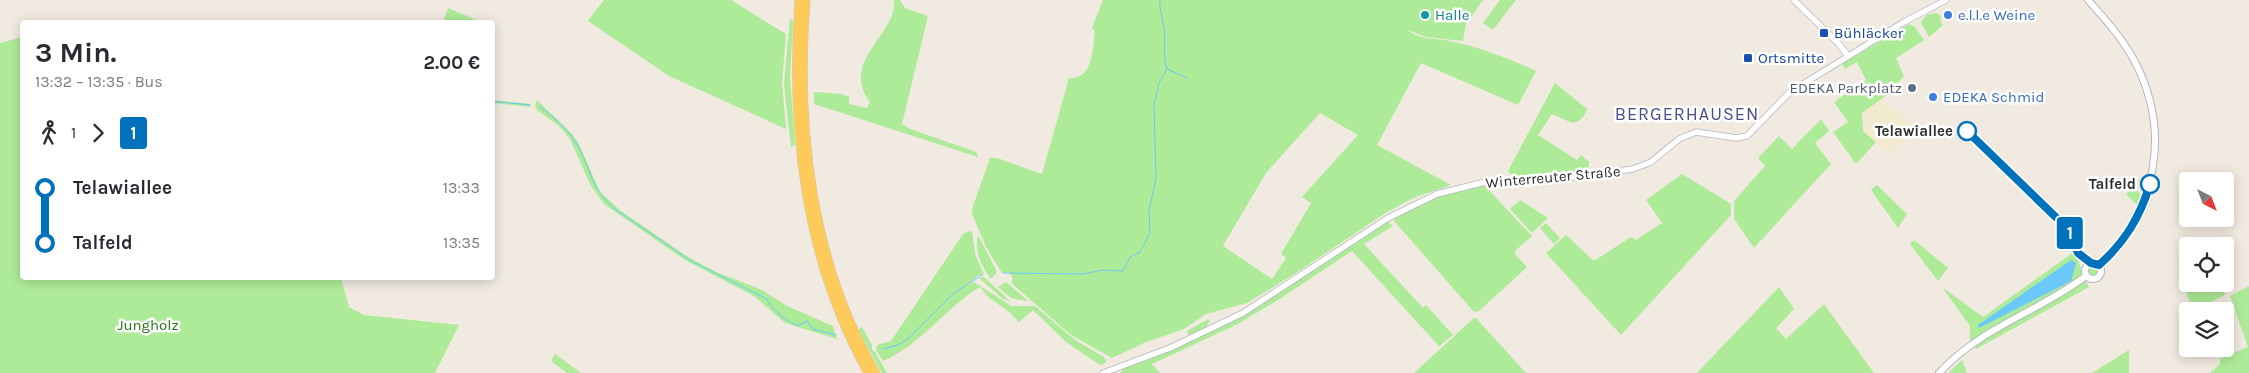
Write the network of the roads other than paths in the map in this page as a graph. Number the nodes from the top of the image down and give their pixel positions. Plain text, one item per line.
1 (799, 0) edge
2 (806, 0) edge
3 (1794, 0) edge
4 (1946, 0) edge
5 (2088, 0) edge
6 (1848, 56) junction
7 (2099, 265) junction
8 (2086, 276) junction
9 (868, 373) edge
10 (876, 373) edge
11 (1103, 373) edge
12 (1939, 373) edge

1 - 9 highway
2 - 10 highway
3 - 6 street
4 - 6 street
5 - 7 main road
6 - 11 street, Winterreuter Straße
7 - 8 main road
7 - 8 main road
8 - 12 main road

